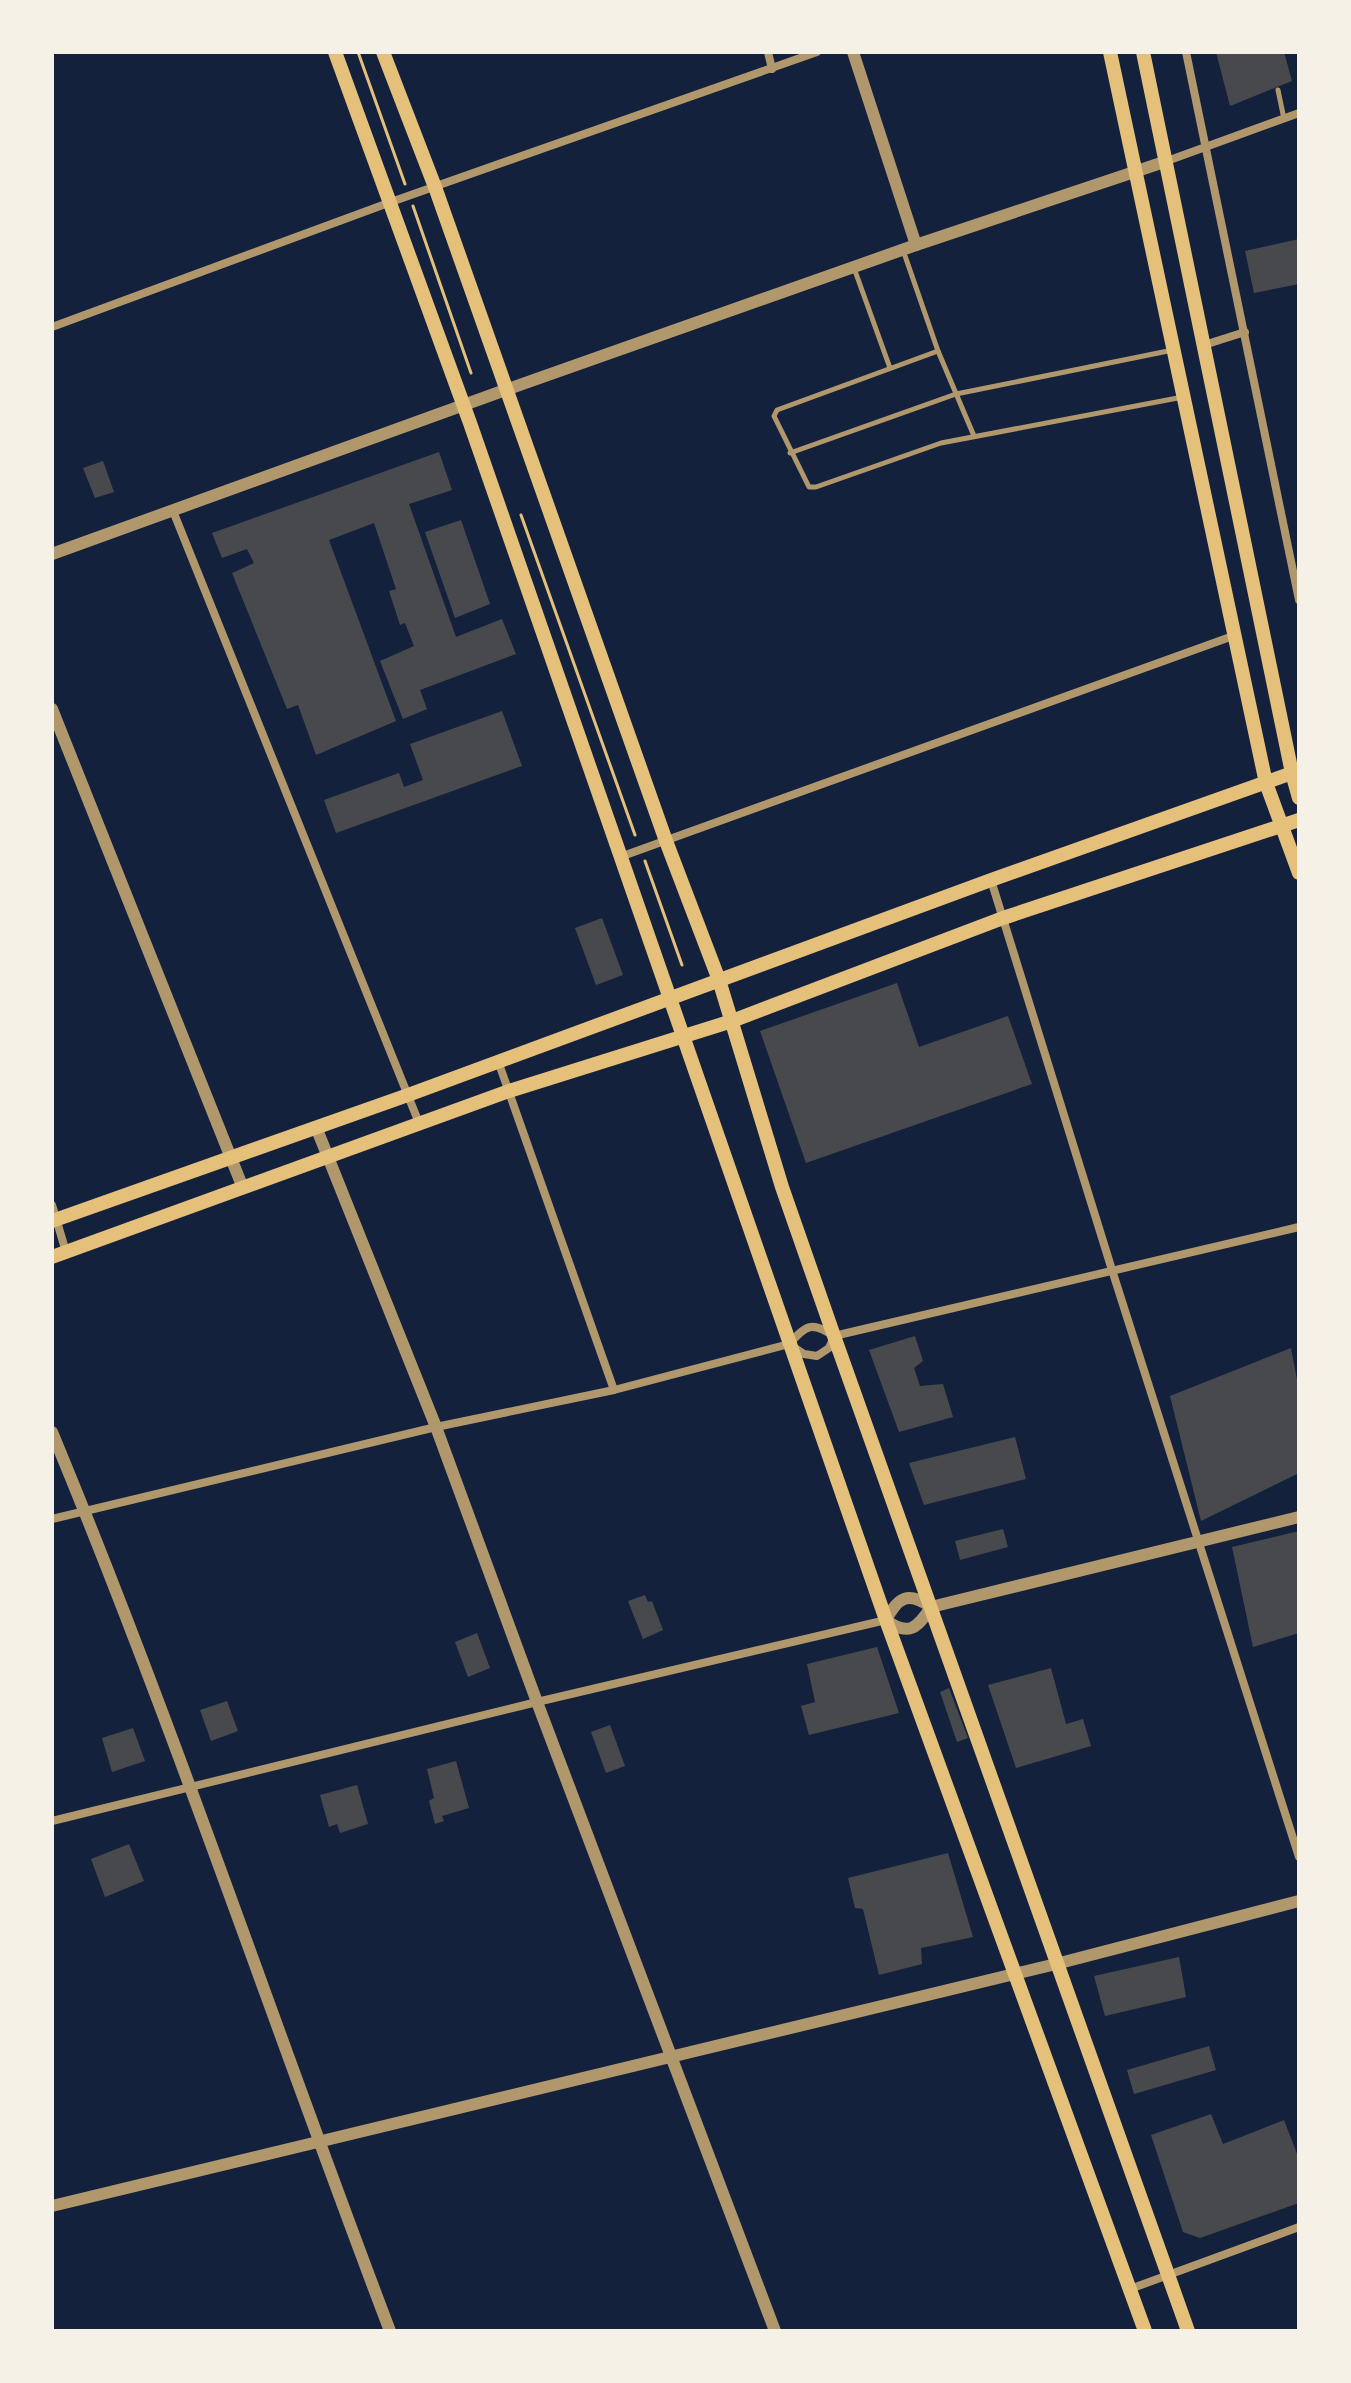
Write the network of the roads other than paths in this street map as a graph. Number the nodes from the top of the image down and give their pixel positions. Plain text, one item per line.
1 (335, 52) edge
2 (383, 52) edge
3 (768, 52) edge
4 (817, 52) edge
5 (853, 52) edge
6 (1110, 52) edge
7 (1143, 52) edge
8 (1186, 52) edge
9 (772, 69) junction
10 (1278, 90) dead end
11 (1299, 113) edge
12 (1284, 119) junction
13 (1207, 146) junction
14 (1167, 161) junction
15 (1137, 170) junction
16 (435, 187) junction
17 (391, 202) junction
18 (910, 248) junction
19 (854, 267) junction
20 (52, 327) edge
21 (1245, 332) junction
22 (1204, 345) junction
23 (1174, 349) junction
24 (938, 351) junction
25 (890, 368) junction
26 (508, 389) junction
27 (956, 394) junction
28 (1184, 397) junction
29 (464, 406) junction
30 (974, 436) junction
31 (790, 453) junction
32 (173, 511) junction
33 (52, 554) edge
34 (1299, 600) edge
35 (1233, 636) junction
36 (52, 709) edge
37 (1295, 772) edge
38 (1266, 783) junction
39 (1299, 798) edge
40 (1299, 820) edge
41 (1280, 827) junction
42 (666, 841) junction
43 (620, 857) junction
44 (1299, 873) edge
45 (991, 880) junction
46 (1003, 918) junction
47 (719, 980) junction
48 (669, 999) junction
49 (732, 1021) junction
50 (683, 1037) junction
51 (498, 1061) junction
52 (509, 1091) junction
53 (408, 1095) junction
54 (419, 1123) junction
55 (316, 1127) junction
56 (232, 1157) junction
57 (328, 1158) junction
58 (243, 1188) junction
59 (54, 1215) edge
60 (1299, 1227) edge
61 (59, 1254) edge
62 (1112, 1270) junction
63 (834, 1336) junction
64 (789, 1344) junction
65 (614, 1390) junction
66 (436, 1427) junction
67 (52, 1432) edge
68 (85, 1511) junction
69 (1299, 1517) edge
70 (52, 1519) edge
71 (1199, 1540) junction
72 (931, 1607) junction
73 (886, 1620) junction
74 (537, 1702) junction
75 (190, 1788) junction
76 (52, 1821) edge
77 (1299, 1857) edge
78 (1299, 1901) edge
79 (1056, 1964) junction
80 (1015, 1973) junction
81 (671, 2057) junction
82 (317, 2141) junction
83 (52, 2206) edge
84 (1299, 2227) edge
85 (1169, 2274) junction
86 (1130, 2289) junction
87 (390, 2331) edge
88 (775, 2331) edge
89 (1145, 2331) edge
90 (1188, 2331) edge

1 - 17 main road
2 - 16 main road
3 - 9 street
4 - 9 street
5 - 18 street
6 - 15 main road
7 - 14 main road
8 - 13 street
9 - 16 street
10 - 12 lane
11 - 12 street
12 - 13 street
13 - 14 street
13 - 21 street
14 - 15 street
14 - 22 main road
15 - 18 street
15 - 23 main road
16 - 17 street
16 - 26 main road
17 - 20 street
17 - 29 main road
18 - 19 street
18 - 24 lane
19 - 25 lane
19 - 26 street
21 - 22 street
21 - 34 street
22 - 37 main road
23 - 27 lane
23 - 28 main road
24 - 25 lane
24 - 27 lane
25 - 31 lane
26 - 29 street
26 - 42 main road
27 - 30 lane
27 - 31 lane
28 - 30 lane
28 - 35 main road
29 - 32 street
29 - 43 main road
30 - 31 lane
32 - 33 street
32 - 53 street
35 - 38 main road
35 - 42 street
36 - 56 street
37 - 38 main road
37 - 39 main road
38 - 41 main road
38 - 45 main road
40 - 41 main road
41 - 44 main road
41 - 46 main road
42 - 43 street
42 - 47 main road
43 - 48 main road
45 - 46 street
45 - 47 main road
46 - 49 main road
46 - 62 street
47 - 48 main road
47 - 49 main road
48 - 50 main road
48 - 51 main road
49 - 50 main road
49 - 63 main road
50 - 52 main road
50 - 64 main road
51 - 52 street
51 - 53 main road
52 - 54 main road
52 - 65 street
53 - 54 street
53 - 55 main road
54 - 57 main road
55 - 56 main road
55 - 57 street
56 - 58 street
56 - 59 main road
57 - 58 main road
57 - 66 street
58 - 61 main road
59 - 61 street
60 - 62 street
62 - 63 street
62 - 71 street
63 - 64 street
63 - 64 street
63 - 72 main road
64 - 65 street
64 - 73 main road
65 - 66 street
66 - 68 street
66 - 74 street
67 - 68 street
68 - 70 street
68 - 75 street
69 - 71 street
71 - 72 street
71 - 77 street
72 - 73 street
72 - 73 street
72 - 79 main road
73 - 74 street
73 - 80 main road
74 - 75 street
74 - 81 street
75 - 76 street
75 - 82 street
78 - 79 street
79 - 80 street
79 - 85 main road
80 - 81 street
80 - 86 main road
81 - 82 street
81 - 88 street
82 - 83 street
82 - 87 street
84 - 85 street
85 - 86 street
85 - 90 main road
86 - 89 main road

